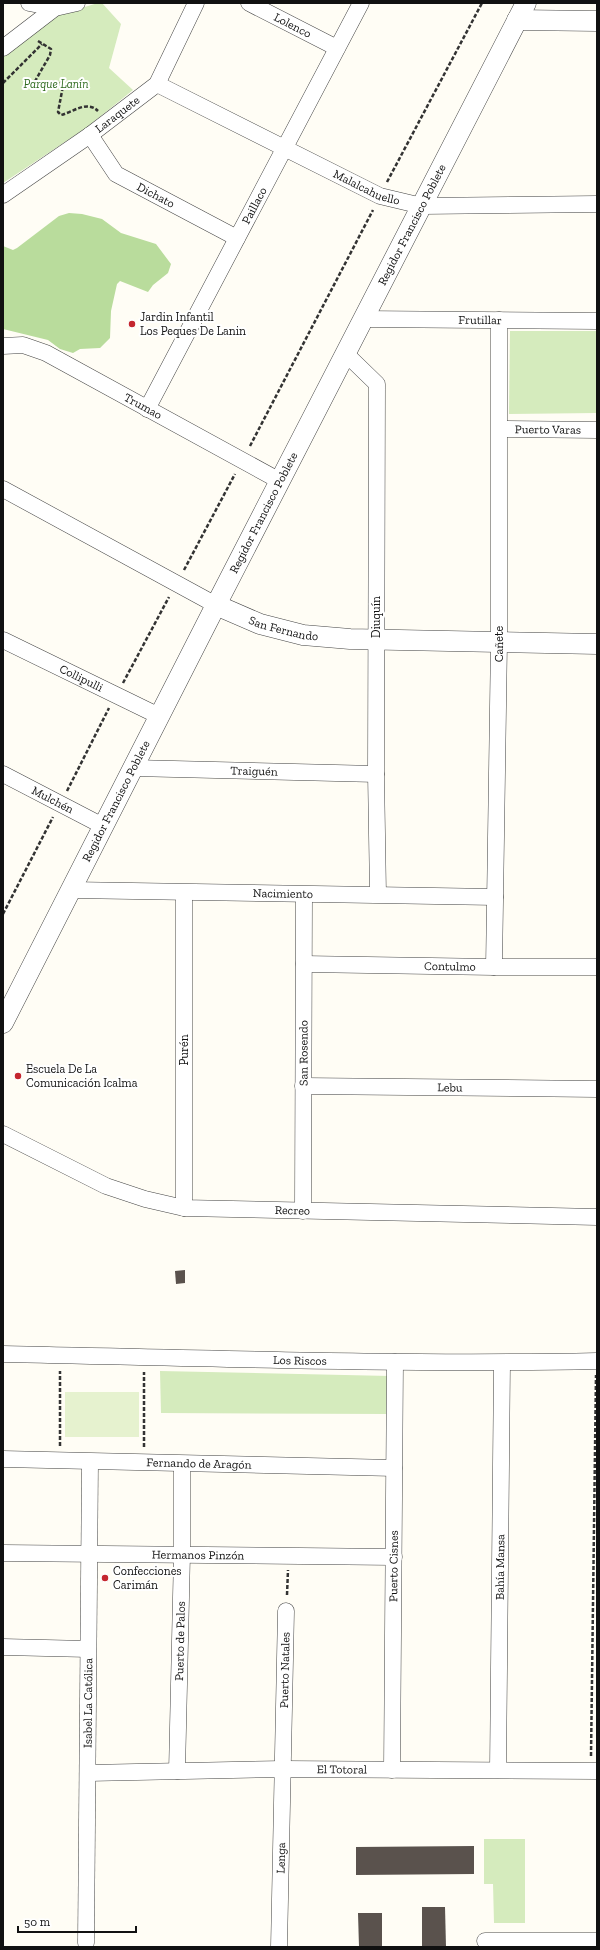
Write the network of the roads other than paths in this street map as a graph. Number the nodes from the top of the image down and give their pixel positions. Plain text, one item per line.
1 (29, 3) edge
2 (76, 3) edge
3 (196, 3) edge
4 (249, 3) edge
5 (361, 3) edge
6 (55, 8) junction
7 (522, 11) edge
8 (597, 21) edge
9 (3, 48) edge
10 (337, 48) junction
11 (156, 84) junction
12 (90, 135) junction
13 (284, 148) junction
14 (3, 195) edge
15 (597, 204) edge
16 (422, 206) junction
17 (237, 238) junction
18 (363, 319) junction
19 (499, 320) junction
20 (597, 321) edge
21 (3, 346) edge
22 (346, 353) junction
23 (147, 409) junction
24 (500, 429) junction
25 (597, 430) edge
26 (280, 481) junction
27 (3, 489) edge
28 (216, 605) junction
29 (3, 640) edge
30 (376, 640) junction
31 (499, 642) junction
32 (597, 644) edge
33 (159, 716) junction
34 (133, 768) junction
35 (3, 774) edge
36 (376, 774) junction
37 (103, 826) junction
38 (71, 890) junction
39 (184, 893) junction
40 (378, 894) junction
41 (304, 895) junction
42 (495, 898) junction
43 (304, 964) junction
44 (494, 967) junction
45 (597, 967) edge
46 (3, 1023) edge
47 (303, 1086) junction
48 (597, 1089) edge
49 (3, 1134) edge
50 (184, 1208) junction
51 (303, 1211) junction
52 (597, 1217) edge
53 (3, 1354) edge
54 (597, 1361) edge
55 (395, 1362) junction
56 (502, 1363) junction
57 (3, 1460) edge
58 (90, 1462) junction
59 (182, 1464) junction
60 (394, 1468) junction
61 (3, 1553) edge
62 (88, 1553) junction
63 (182, 1554) junction
64 (394, 1557) junction
65 (286, 1612) road end
66 (3, 1647) edge
67 (88, 1648) junction
68 (283, 1769) junction
69 (392, 1770) junction
70 (498, 1770) junction
71 (177, 1771) junction
72 (594, 1771) edge
73 (88, 1773) junction
74 (485, 1941) dead end
75 (597, 1941) edge
76 (86, 1943) dead end
77 (279, 1947) edge

1 - 6 street
2 - 6 street
3 - 11 street, Laraquete
4 - 10 street, Lolenco
5 - 10 street, Paillaco
6 - 9 street
7 - 8 street
7 - 16 street, Regidor Francisco Poblete
10 - 13 street, Paillaco
11 - 12 street, Laraquete
11 - 13 street, Malalcahuello
12 - 14 street, Laraquete
12 - 17 street, Dichato
13 - 16 street, Malalcahuello
13 - 17 street, Paillaco
15 - 16 street, Malalcahuello
16 - 18 street, Regidor Francisco Poblete
17 - 23 street, Paillaco
18 - 19 street, Frutillar
18 - 22 street, Regidor Francisco Poblete
19 - 20 street, Frutillar
19 - 24 street, Cañete
21 - 23 street, Trumao
22 - 26 street, Regidor Francisco Poblete
22 - 30 street, Diuquín
23 - 26 street, Trumao
24 - 25 street, Puerto Varas
24 - 31 street, Cañete
26 - 28 street, Regidor Francisco Poblete
27 - 28 street, San Fernando
28 - 30 street, San Fernando
28 - 33 street, Regidor Francisco Poblete
29 - 33 street, Collipulli
30 - 31 street, San Fernando
30 - 36 street, Diuquín
31 - 32 street, San Fernando
31 - 42 street, Cañete
33 - 34 street, Regidor Francisco Poblete
34 - 36 street, Traiguén
34 - 37 street, Regidor Francisco Poblete
35 - 37 street, Mulchén
36 - 40 street, Diuquín
37 - 38 street, Regidor Francisco Poblete
38 - 39 street, Nacimiento
38 - 46 street, Regidor Francisco Poblete
39 - 41 street, Nacimiento
39 - 50 street, Purén
40 - 41 street, Nacimiento
40 - 42 street, Nacimiento
41 - 43 street, San Rosendo
42 - 44 street, Cañete
43 - 44 street, Contulmo
43 - 47 street, San Rosendo
44 - 45 street, Contulmo
47 - 48 street, Lebu
47 - 51 street, San Rosendo
49 - 50 street, Recreo
50 - 51 street, Recreo
51 - 52 street, Recreo
53 - 55 street, Los Riscos
54 - 56 street, Los Riscos
55 - 56 street, Los Riscos
55 - 60 street, Puerto Cisnes
56 - 70 street, Bahía Mansa
57 - 58 street, Fernando de Aragón
58 - 59 street, Fernando de Aragón
58 - 62 street, Isabel La Católica
59 - 60 street, Fernando de Aragón
59 - 63 street, Puerto de Palos
60 - 64 street, Puerto Cisnes
61 - 62 street, Hermanos Pinzón
62 - 63 street, Hermanos Pinzón
62 - 67 street, Isabel La Católica
63 - 64 street, Hermanos Pinzón
63 - 71 street, Puerto de Palos
64 - 69 street, Puerto Cisnes
65 - 68 street, Puerto Natales
66 - 67 street
67 - 73 street, Isabel La Católica
68 - 69 street, El Totoral
68 - 71 street, El Totoral
68 - 77 street, Lenga
69 - 70 street, El Totoral
70 - 72 street, El Totoral
71 - 73 street, El Totoral
73 - 76 street, Isabel La Católica
74 - 75 street

